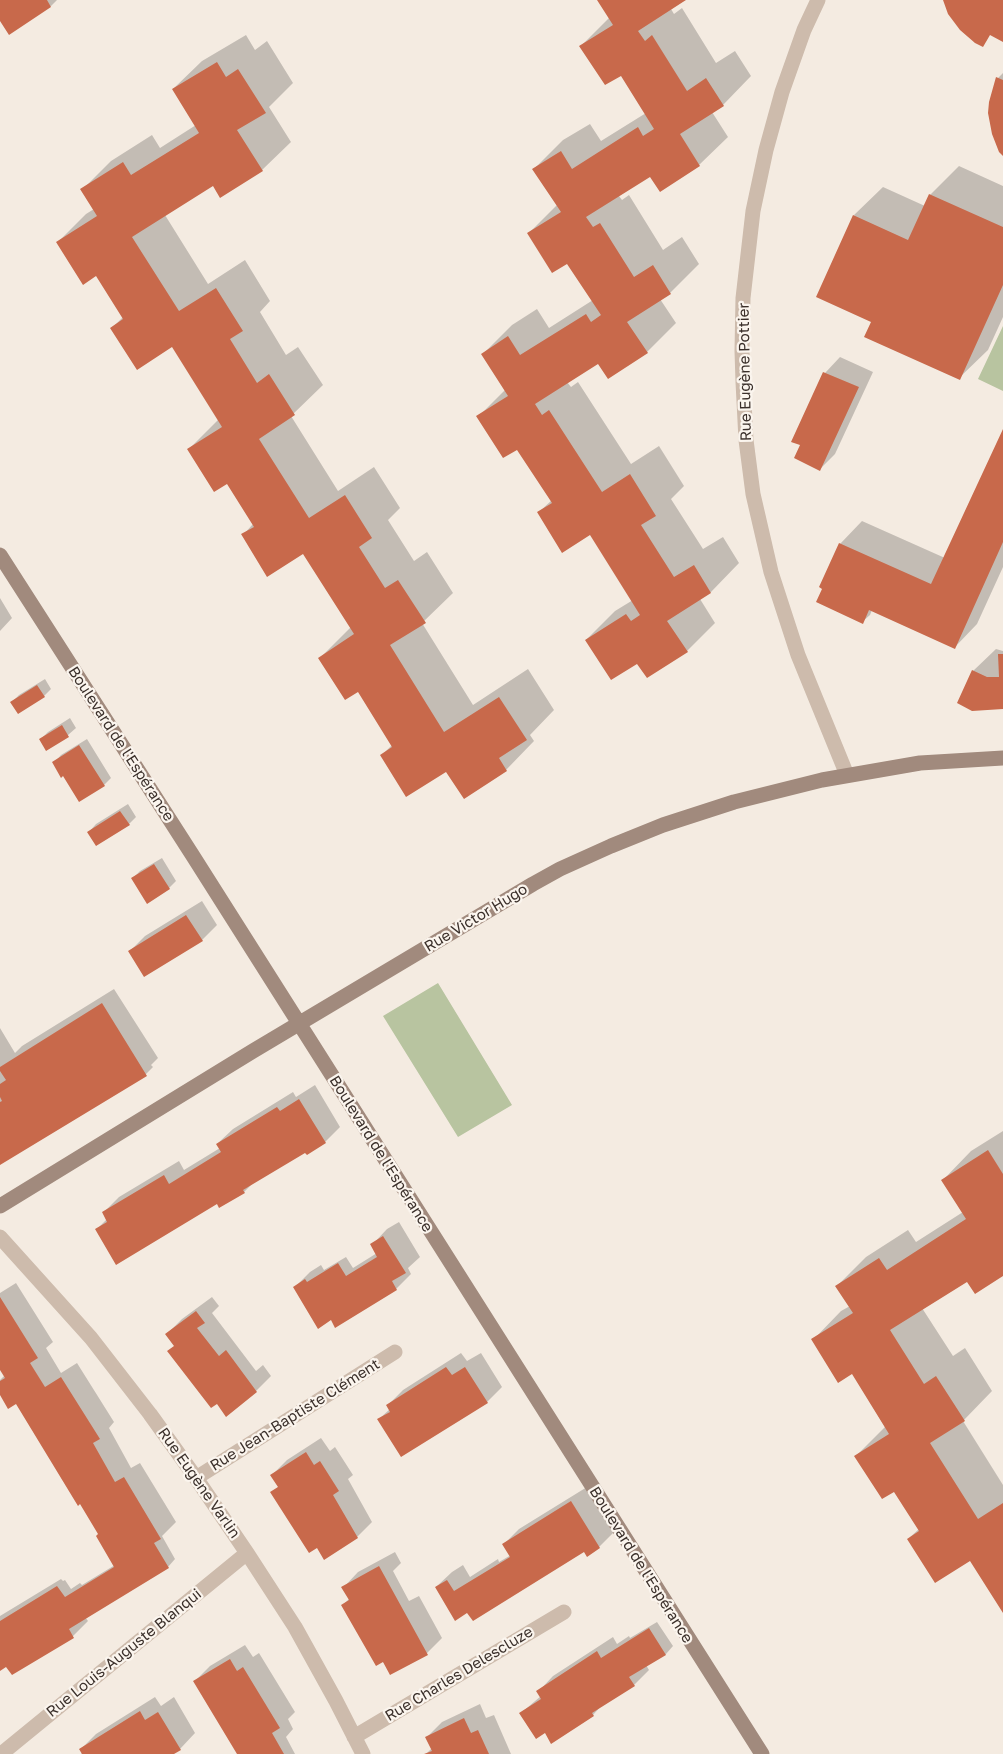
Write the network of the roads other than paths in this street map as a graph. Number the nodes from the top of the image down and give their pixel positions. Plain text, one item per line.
1 (818, 0) edge
2 (0, 555) edge
3 (1003, 759) edge
4 (847, 775) junction
5 (299, 1024) junction
6 (0, 1206) edge
7 (0, 1237) edge
8 (395, 1352) dead end
9 (196, 1478) junction
10 (247, 1553) junction
11 (564, 1612) dead end
12 (354, 1737) junction
13 (1, 1754) edge
14 (363, 1754) edge
15 (762, 1754) edge

1 - 4 street, Rue Eugène Pottier
2 - 5 street, Boulevard de l'Espérance
3 - 4 street, Rue Victor Hugo
4 - 5 street, Rue Victor Hugo
5 - 6 street, Rue Victor Hugo
5 - 15 street, Boulevard de l'Espérance
7 - 9 street, Rue Eugène Varlin
8 - 9 street, Rue Jean-Baptiste Clément
9 - 10 street, Rue Eugène Varlin
10 - 12 street, Rue Eugène Varlin
10 - 13 street, Rue Louis-Auguste Blanqui
11 - 12 street, Rue Charles Delescluze
12 - 14 street, Rue Eugène Varlin

